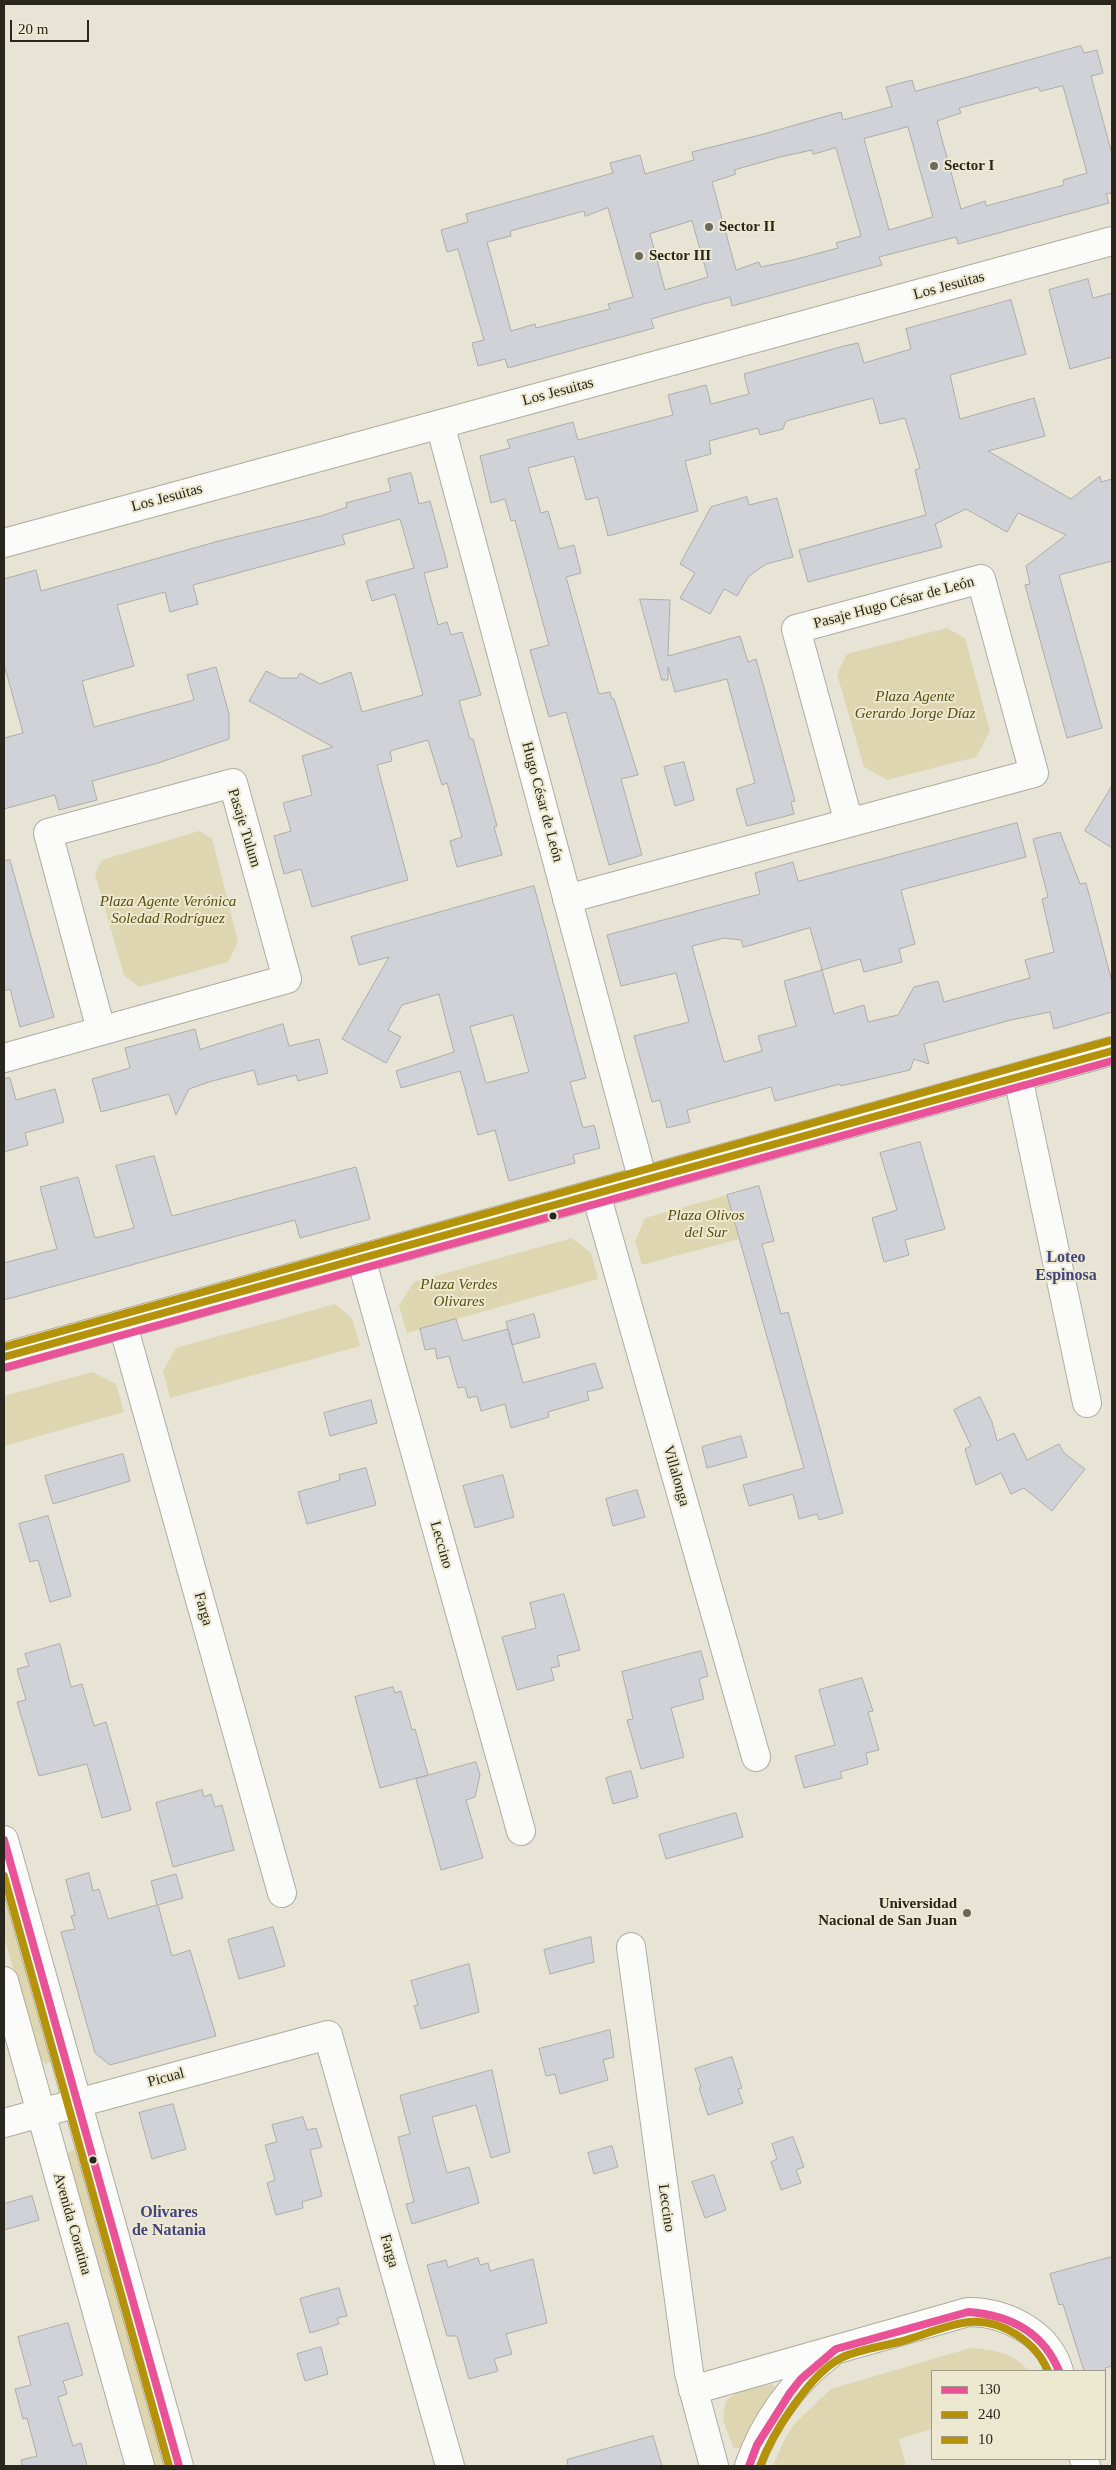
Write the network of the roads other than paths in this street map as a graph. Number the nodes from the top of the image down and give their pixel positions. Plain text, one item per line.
1 (1112, 241) edge
2 (440, 424) junction
3 (4, 543) edge
4 (850, 823) junction
5 (567, 899) junction
6 (101, 1030) junction
7 (1112, 1051) edge
8 (4, 1058) edge
9 (1018, 1076) junction
10 (643, 1181) junction
11 (596, 1194) junction
12 (362, 1258) junction
13 (124, 1325) junction
14 (4, 1358) edge
15 (1087, 1403) dead end
16 (756, 1757) dead end
17 (521, 1831) dead end
18 (4, 1840) edge
19 (282, 1893) dead end
20 (631, 1947) dead end
21 (4, 1981) edge
22 (328, 2035) joint
23 (77, 2102) junction
24 (40, 2112) junction
25 (4, 2123) edge
26 (836, 2349) junction
27 (1057, 2365) edge
28 (693, 2390) junction
29 (140, 2466) edge
30 (179, 2466) edge
31 (450, 2466) edge
32 (714, 2466) edge
33 (749, 2466) edge

1 - 2 street, Los Jesuitas
2 - 3 street, Los Jesuitas
2 - 5 street, Hugo César de León
4 - 4 street, Pasaje Hugo César de León
4 - 5 street, Pasaje Hugo César de León
5 - 10 street, Hugo César de León
6 - 6 street, Pasaje Tulum
6 - 8 street, Pasaje Tulum
7 - 9 street
9 - 10 street
9 - 15 street
10 - 11 street
11 - 12 street
11 - 16 street, Villalonga
12 - 13 street
12 - 17 street, Leccino
13 - 14 street
13 - 19 street, Farga
18 - 23 street
20 - 28 street, Leccino
21 - 24 street, Avenida Coratina
22 - 23 street, Picual
22 - 31 street, Farga
23 - 24 street, Picual
23 - 30 street
24 - 25 street, Picual
24 - 29 street, Avenida Coratina
26 - 27 street
26 - 28 street
26 - 33 street
28 - 32 street, Leccino

